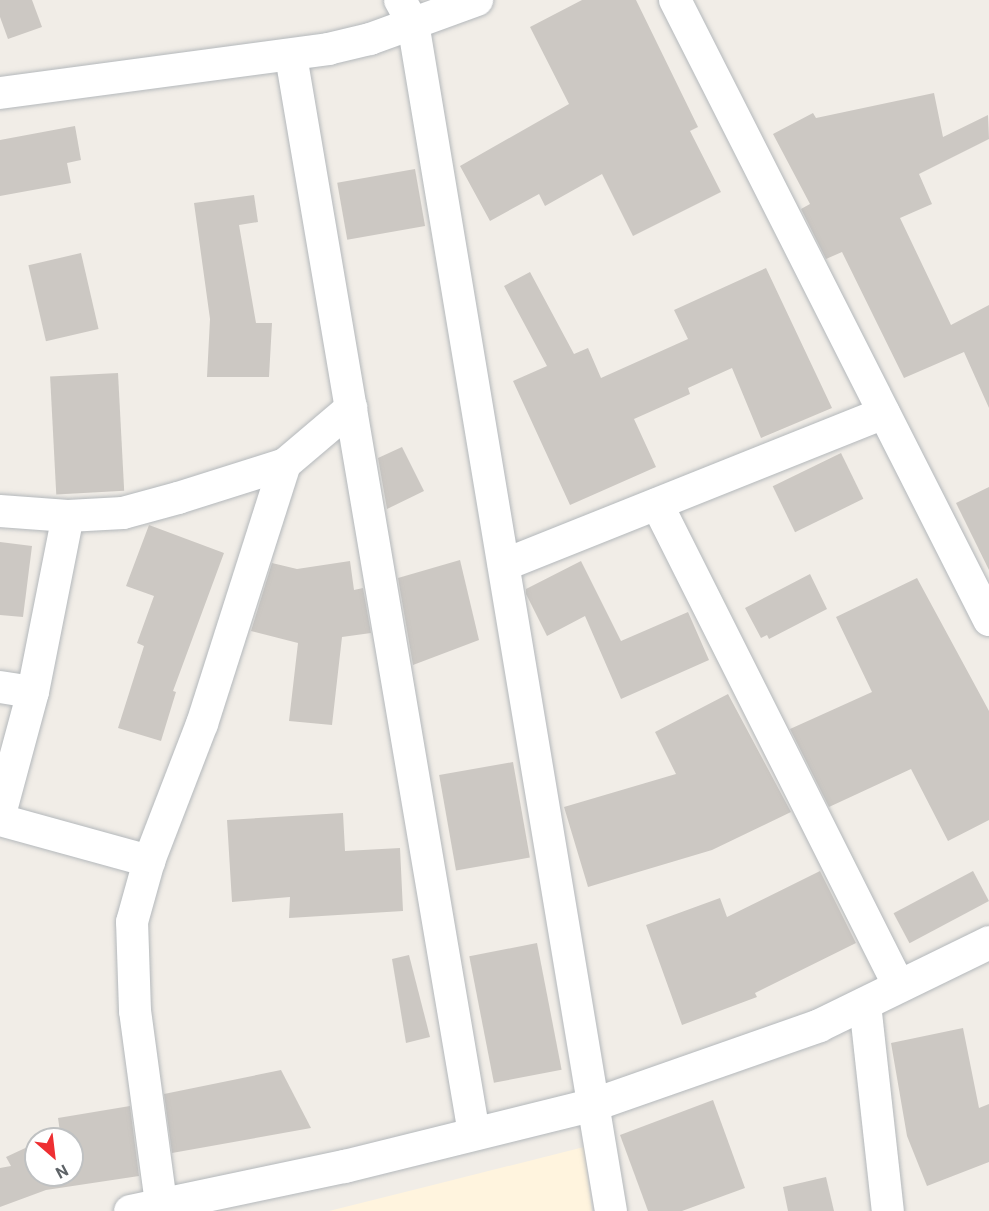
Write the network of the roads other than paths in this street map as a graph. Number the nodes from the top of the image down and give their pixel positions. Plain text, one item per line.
1 (477, 0) edge
2 (675, 0) edge
3 (406, 11) edge
4 (291, 56) junction
5 (0, 93) edge
6 (351, 408) junction
7 (884, 413) junction
8 (285, 464) junction
9 (657, 504) junction
10 (0, 511) edge
11 (68, 516) junction
12 (504, 565) junction
13 (989, 620) edge
14 (0, 687) edge
15 (33, 692) junction
16 (0, 814) edge
17 (0, 820) edge
18 (149, 861) junction
19 (989, 942) edge
20 (899, 986) junction
21 (865, 1004) junction
22 (594, 1104) junction
23 (474, 1133) junction
24 (161, 1203) junction
25 (130, 1211) edge
26 (611, 1211) edge
27 (888, 1211) edge

1 - 3 street
2 - 7 street
3 - 4 street
3 - 12 street
4 - 5 street
4 - 6 street
6 - 8 street
6 - 23 street
7 - 9 street
7 - 13 street
8 - 11 street
8 - 18 street
9 - 12 street
9 - 20 street
10 - 11 street
11 - 15 street
12 - 22 street
14 - 15 street
15 - 16 street
17 - 18 street
18 - 24 street
19 - 20 main road
20 - 21 main road
21 - 22 main road
21 - 27 street
22 - 23 main road
22 - 26 street
23 - 24 main road
24 - 25 main road

